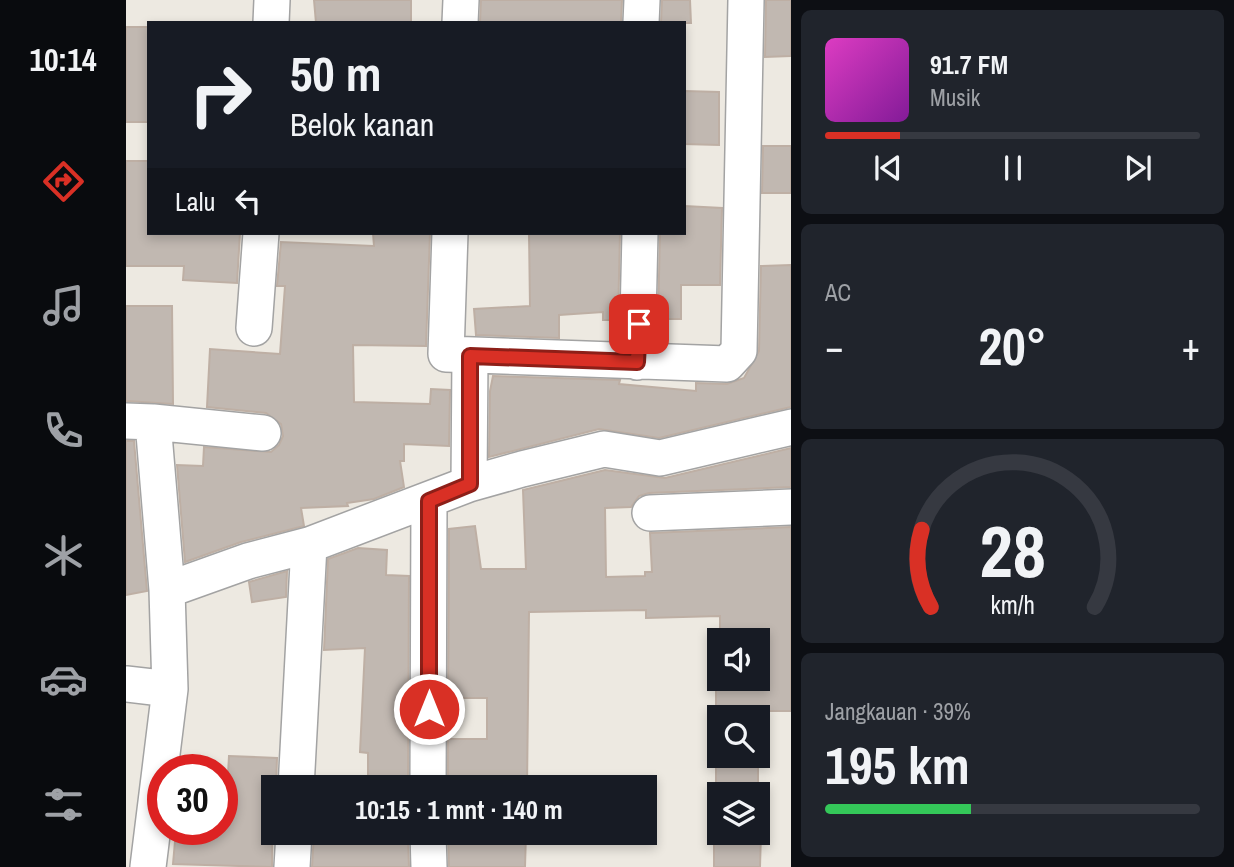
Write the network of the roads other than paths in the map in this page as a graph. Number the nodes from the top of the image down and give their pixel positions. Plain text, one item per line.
1 (272, 0) edge
2 (461, 0) edge
3 (642, 0) edge
4 (746, 0) edge
5 (271, 21) edge
6 (460, 21) edge
7 (642, 21) edge
8 (261, 235) edge
9 (450, 235) edge
10 (640, 235) edge
11 (254, 328) dead end
12 (470, 356) junction
13 (637, 362) junction
14 (139, 421) edge
15 (791, 427) edge
16 (263, 433) dead end
17 (470, 484) junction
18 (429, 501) junction
19 (791, 507) edge
20 (650, 513) dead end
21 (309, 545) junction
22 (167, 590) junction
23 (126, 684) edge
24 (170, 689) junction
25 (297, 775) edge
26 (428, 775) edge
27 (293, 845) edge
28 (428, 845) edge
29 (148, 867) edge
30 (292, 867) edge
31 (429, 867) edge

1 - 5 street
2 - 6 street
3 - 7 street
4 - 13 street
8 - 11 street
9 - 12 street
10 - 13 street
12 - 13 street
12 - 17 street
14 - 16 street
14 - 22 street
15 - 17 street
17 - 18 street
18 - 21 street
18 - 26 street
19 - 20 street
21 - 22 street
21 - 25 street
22 - 24 street
23 - 24 street
24 - 29 street
27 - 30 street
28 - 31 street

